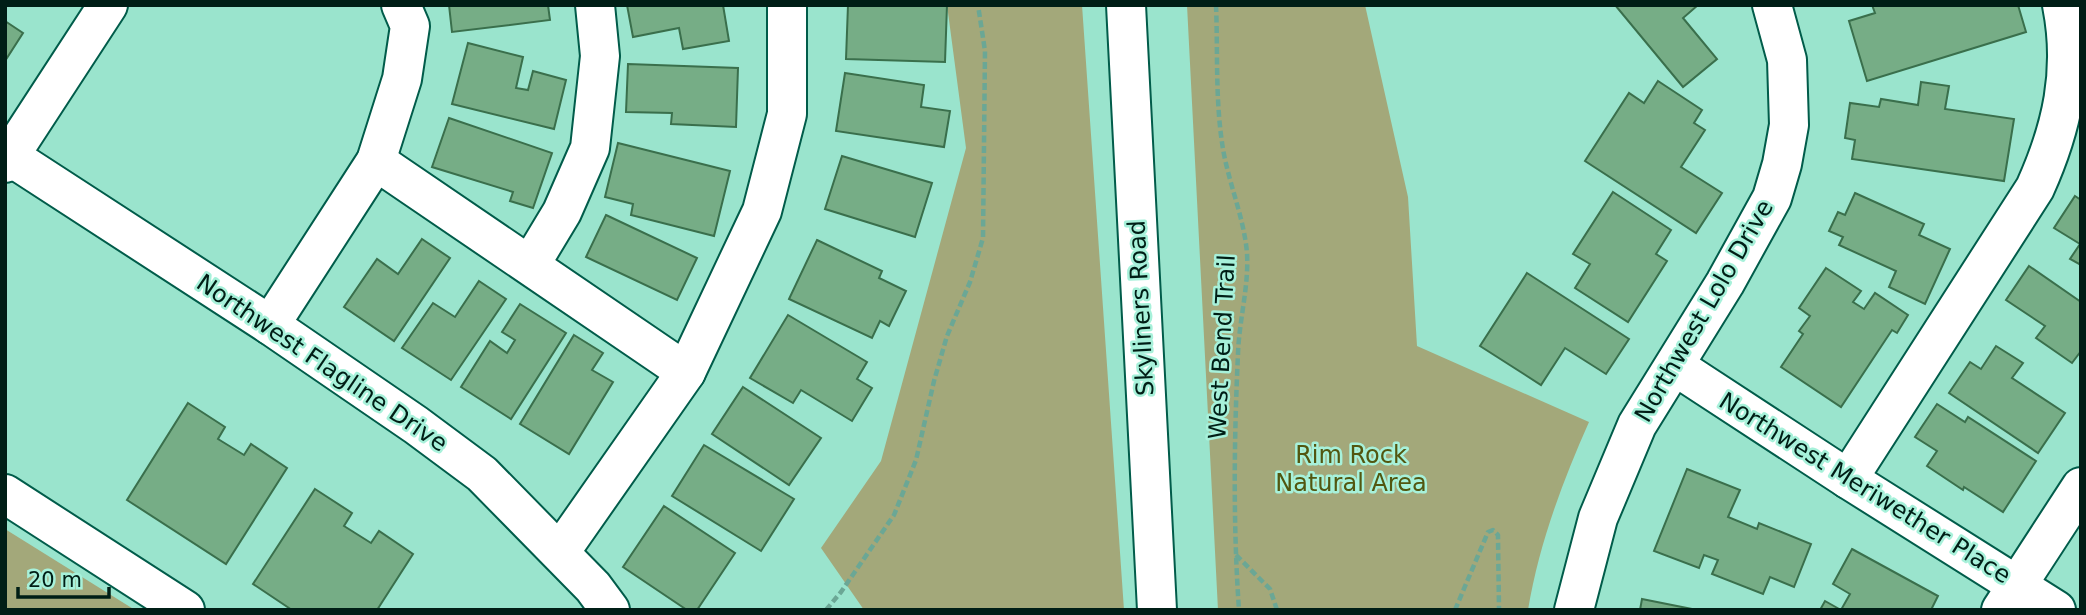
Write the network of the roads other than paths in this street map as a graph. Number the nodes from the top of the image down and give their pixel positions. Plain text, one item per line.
1 (108, 5) edge
2 (401, 5) edge
3 (595, 5) edge
4 (787, 5) edge
5 (1126, 5) edge
6 (1772, 5) edge
7 (2062, 5) edge
8 (7, 158) edge
9 (376, 161) junction
10 (530, 265) junction
11 (270, 325) junction
12 (1675, 366) junction
13 (686, 372) junction
14 (1848, 479) junction
15 (2081, 487) edge
16 (5, 494) edge
17 (560, 552) junction
18 (2009, 597) edge
19 (185, 610) edge
20 (610, 610) edge
21 (1157, 610) edge
22 (1574, 610) edge
23 (2056, 610) edge

1 - 8 street
2 - 9 street
3 - 10 street
4 - 13 street
5 - 21 street, Skyliners Road
6 - 12 street, Northwest Lolo Drive
7 - 14 street
8 - 11 street, Northwest Flagline Drive
9 - 10 street
9 - 11 street
10 - 13 street
11 - 17 street, Northwest Flagline Drive
12 - 14 street, Northwest Meriwether Place
12 - 22 street, Northwest Lolo Drive
13 - 17 street
14 - 18 street, Northwest Meriwether Place
15 - 18 street
16 - 19 street
17 - 20 street, Northwest Flagline Drive
18 - 23 street, Northwest Meriwether Place

